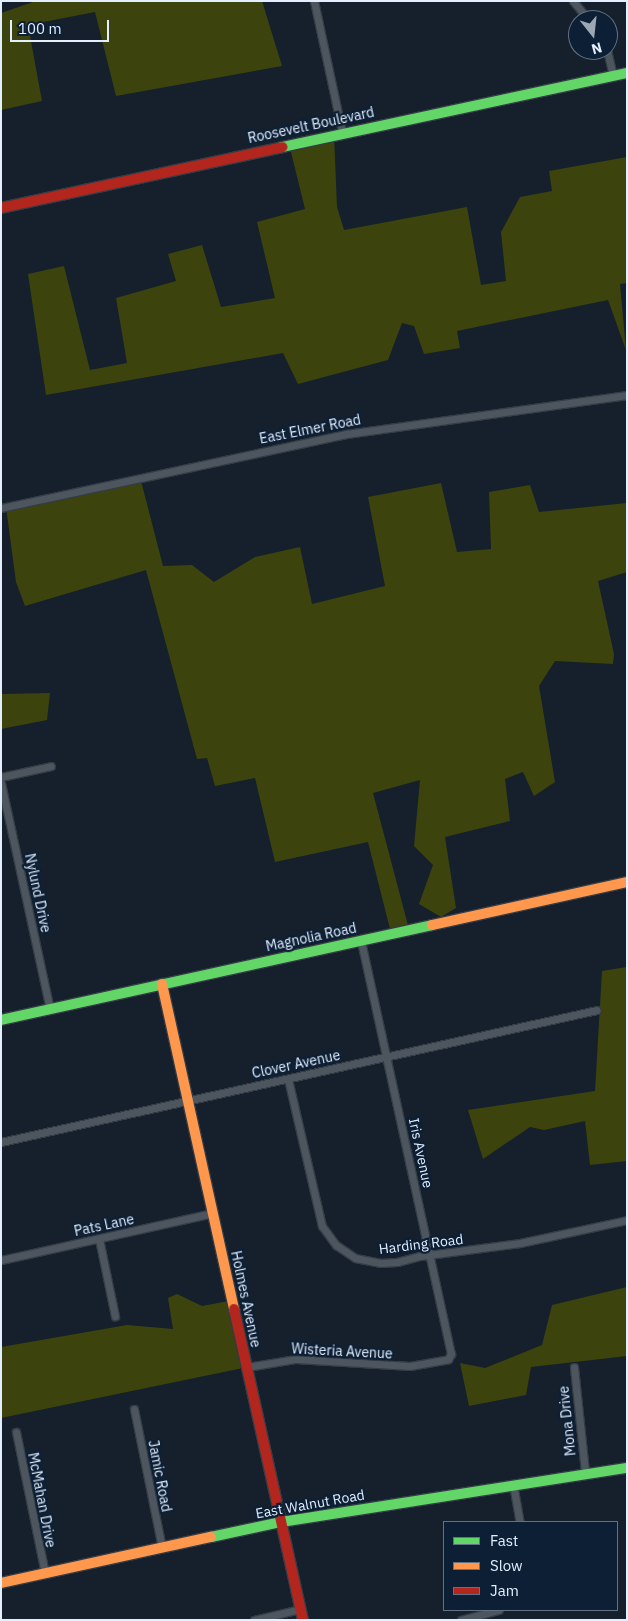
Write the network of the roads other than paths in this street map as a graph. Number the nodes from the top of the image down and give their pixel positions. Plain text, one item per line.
1 (314, 1) edge
2 (609, 60) edge
3 (627, 73) edge
4 (613, 76) junction
5 (342, 132) junction
6 (1, 208) edge
7 (627, 395) edge
8 (1, 508) edge
9 (50, 766) dead end
10 (1, 777) edge
11 (1, 783) edge
12 (627, 882) edge
13 (361, 940) junction
14 (162, 984) junction
15 (50, 1009) junction
16 (597, 1010) dead end
17 (1, 1020) edge
18 (387, 1057) junction
19 (288, 1079) junction
20 (188, 1101) junction
21 (1, 1142) edge
22 (213, 1214) junction
23 (627, 1220) edge
24 (99, 1239) junction
25 (430, 1254) junction
26 (1, 1260) edge
27 (115, 1316) dead end
28 (437, 1361) joint
29 (247, 1367) junction
30 (574, 1367) dead end
31 (134, 1409) dead end
32 (16, 1432) dead end
33 (627, 1468) edge
34 (585, 1472) junction
35 (513, 1484) junction
36 (520, 1521) edge
37 (281, 1522) junction
38 (162, 1548) junction
39 (45, 1574) junction
40 (1, 1583) edge
41 (495, 1611) edge
42 (301, 1614) edge
43 (254, 1620) edge
44 (461, 1620) edge

1 - 5 street
2 - 4 street
3 - 4 street, Roosevelt Boulevard
4 - 5 street, Roosevelt Boulevard
5 - 6 street, Roosevelt Boulevard
7 - 8 street, East Elmer Road
9 - 10 street
11 - 15 street, Nylund Drive
12 - 13 street, Magnolia Road
13 - 14 street, Magnolia Road
13 - 18 street, Iris Avenue
14 - 15 street, Magnolia Road
14 - 20 street, Holmes Avenue
15 - 17 street, Magnolia Road
16 - 18 street, Clover Avenue
18 - 19 street, Clover Avenue
18 - 25 street, Iris Avenue
19 - 20 street, Clover Avenue
19 - 25 street, Harding Road
20 - 21 street, Clover Avenue
20 - 22 street, Holmes Avenue
22 - 24 street, Pats Lane
22 - 29 street, Holmes Avenue
23 - 25 street, Harding Road
24 - 26 street, Pats Lane
24 - 27 street
25 - 28 street, Iris Avenue
28 - 29 street, Wisteria Avenue
29 - 37 street, Holmes Avenue
30 - 34 street, Mona Drive
31 - 38 street, Jamic Road
32 - 39 street, McMahan Drive
33 - 34 street, East Walnut Road
34 - 35 street, East Walnut Road
35 - 36 street
35 - 37 street, East Walnut Road
37 - 38 street, East Walnut Road
37 - 42 street, Holmes Avenue
38 - 39 street, East Walnut Road
39 - 40 street, East Walnut Road
41 - 44 street
42 - 43 street

